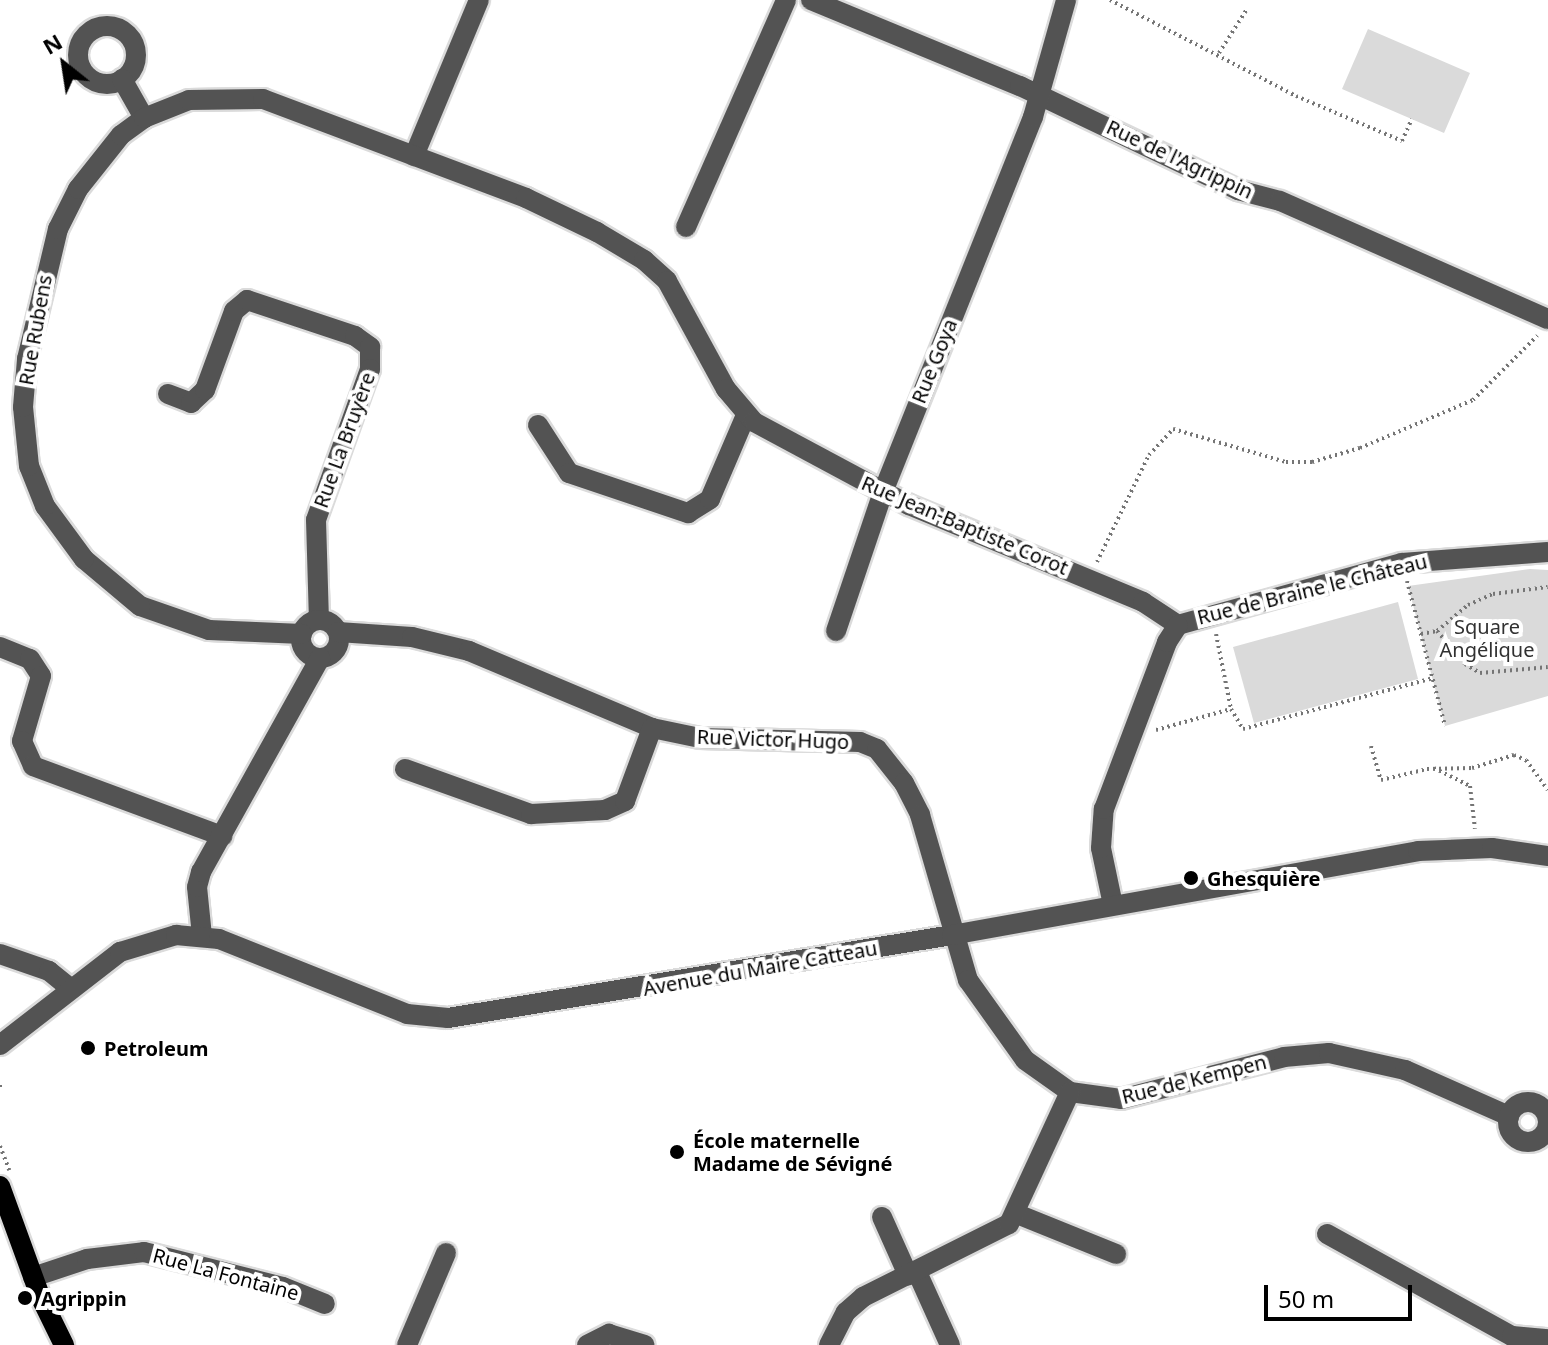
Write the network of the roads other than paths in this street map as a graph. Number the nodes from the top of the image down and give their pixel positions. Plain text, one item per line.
1 (479, 0) edge
2 (786, 0) edge
3 (811, 0) edge
4 (1066, 0) edge
5 (122, 79) dead end
6 (1039, 94) junction
7 (144, 118) junction
8 (414, 156) junction
9 (526, 198) joint
10 (686, 227) dead end
11 (1543, 327) edge
12 (168, 394) dead end
13 (746, 415) junction
14 (538, 425) dead end
15 (883, 492) junction
16 (1548, 552) edge
17 (1089, 578) joint
18 (319, 620) junction
19 (1178, 625) junction
20 (836, 631) dead end
21 (338, 632) junction
22 (302, 634) junction
23 (0, 647) edge
24 (320, 658) junction
25 (652, 728) junction
26 (405, 769) dead end
27 (222, 836) junction
28 (1548, 856) edge
29 (1113, 905) junction
30 (952, 935) junction
31 (202, 936) junction
32 (0, 954) edge
33 (71, 989) junction
34 (3, 1040) edge
35 (1070, 1092) junction
36 (1545, 1106) edge
37 (1509, 1116) junction
38 (1542, 1146) edge
39 (0, 1186) edge
40 (3, 1202) edge
41 (1017, 1214) junction
42 (882, 1217) dead end
43 (1327, 1234) dead end
44 (446, 1253) dead end
45 (1116, 1254) dead end
46 (912, 1273) junction
47 (33, 1277) junction
48 (325, 1304) dead end
49 (1548, 1339) edge
50 (64, 1345) edge
51 (407, 1345) edge
52 (587, 1345) edge
53 (644, 1345) edge
54 (829, 1345) edge
55 (950, 1345) edge

1 - 8 street
2 - 10 street
3 - 6 street, Rue de l'Agrippin
4 - 6 street, Rue Goya
5 - 7 street
6 - 11 street, Rue de l'Agrippin
6 - 15 street, Rue Goya
7 - 8 street, Rue Rubens
7 - 22 street, Rue Rubens
8 - 9 street, Rue Rubens
9 - 13 street, Rue Jean-Baptiste Corot
12 - 18 street, Rue La Bruyère
13 - 14 street
13 - 15 street, Rue Jean-Baptiste Corot
15 - 17 street, Rue Jean-Baptiste Corot
15 - 20 street, Rue Goya
16 - 19 street, Rue de Braine le Château
17 - 19 street, Rue de Braine le Château
18 - 21 street
18 - 22 street
19 - 29 street
21 - 24 street
21 - 25 street, Rue Victor Hugo
22 - 24 street
23 - 27 street
24 - 27 street
25 - 26 street
25 - 30 street, Rue Victor Hugo
27 - 31 street
28 - 29 street, Avenue du Maire Catteau
29 - 30 street, Avenue du Maire Catteau
30 - 31 street, Avenue du Maire Catteau
30 - 35 street, Rue de Kempen
31 - 33 street, Avenue du Maire Catteau
32 - 33 street
33 - 34 street, Avenue du Maire Catteau
35 - 37 street, Rue de Kempen
35 - 41 street
36 - 37 street, Rue de Kempen
36 - 38 street, Rue de Kempen
37 - 38 street, Rue de Kempen
39 - 40 main road
40 - 47 main road
41 - 45 street
41 - 46 street
42 - 46 street
43 - 49 street
44 - 51 street
46 - 54 street
46 - 55 street
47 - 48 street, Rue La Fontaine
47 - 50 main road
52 - 53 street

